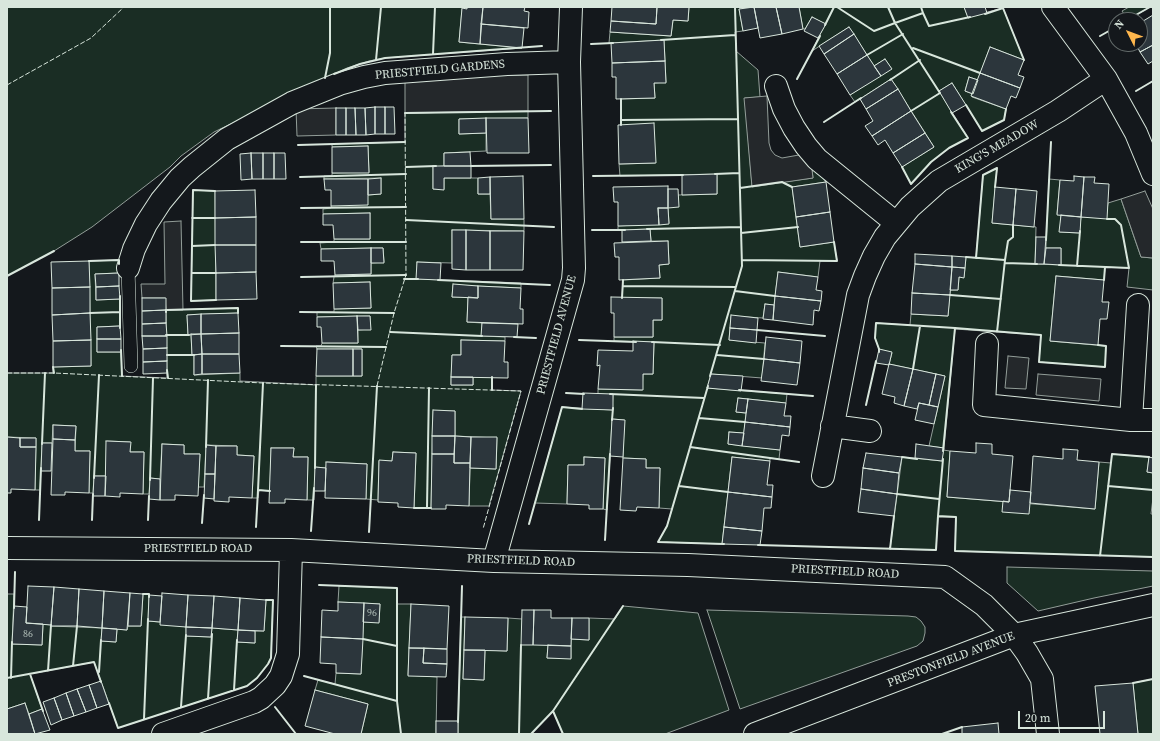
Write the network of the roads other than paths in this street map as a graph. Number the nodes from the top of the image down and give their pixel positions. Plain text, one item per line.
1 (571, 7) edge
2 (1053, 7) edge
3 (569, 62) junction
4 (1106, 79) junction
5 (776, 86) dead end
6 (1153, 174) edge
7 (896, 223) junction
8 (128, 268) joint
9 (1138, 305) dead end
10 (987, 344) dead end
11 (131, 366) dead end
12 (1131, 420) junction
13 (1153, 420) edge
14 (832, 426) junction
15 (870, 430) dead end
16 (823, 476) dead end
17 (7, 548) edge
18 (291, 550) junction
19 (494, 561) junction
20 (1153, 605) edge
21 (1014, 635) junction
22 (163, 734) edge
23 (755, 734) edge
24 (1048, 734) edge

1 - 3 street, PRIESTFIELD AVENUE
2 - 4 street
3 - 8 street, PRIESTFIELD GARDENS
3 - 19 street, PRIESTFIELD AVENUE
4 - 6 street
4 - 7 street, KING'S MEADOW
5 - 7 street
7 - 14 street, KING'S MEADOW
8 - 11 lane
9 - 12 street
10 - 12 street
12 - 13 street
14 - 15 street
14 - 16 street, KING'S MEADOW
17 - 18 street, PRIESTFIELD ROAD
18 - 19 street, PRIESTFIELD ROAD
18 - 22 street
19 - 21 street, PRIESTFIELD ROAD
20 - 21 street, PRESTONFIELD AVENUE
21 - 23 street, PRESTONFIELD AVENUE
21 - 24 street, PRIESTFIELD ROAD

